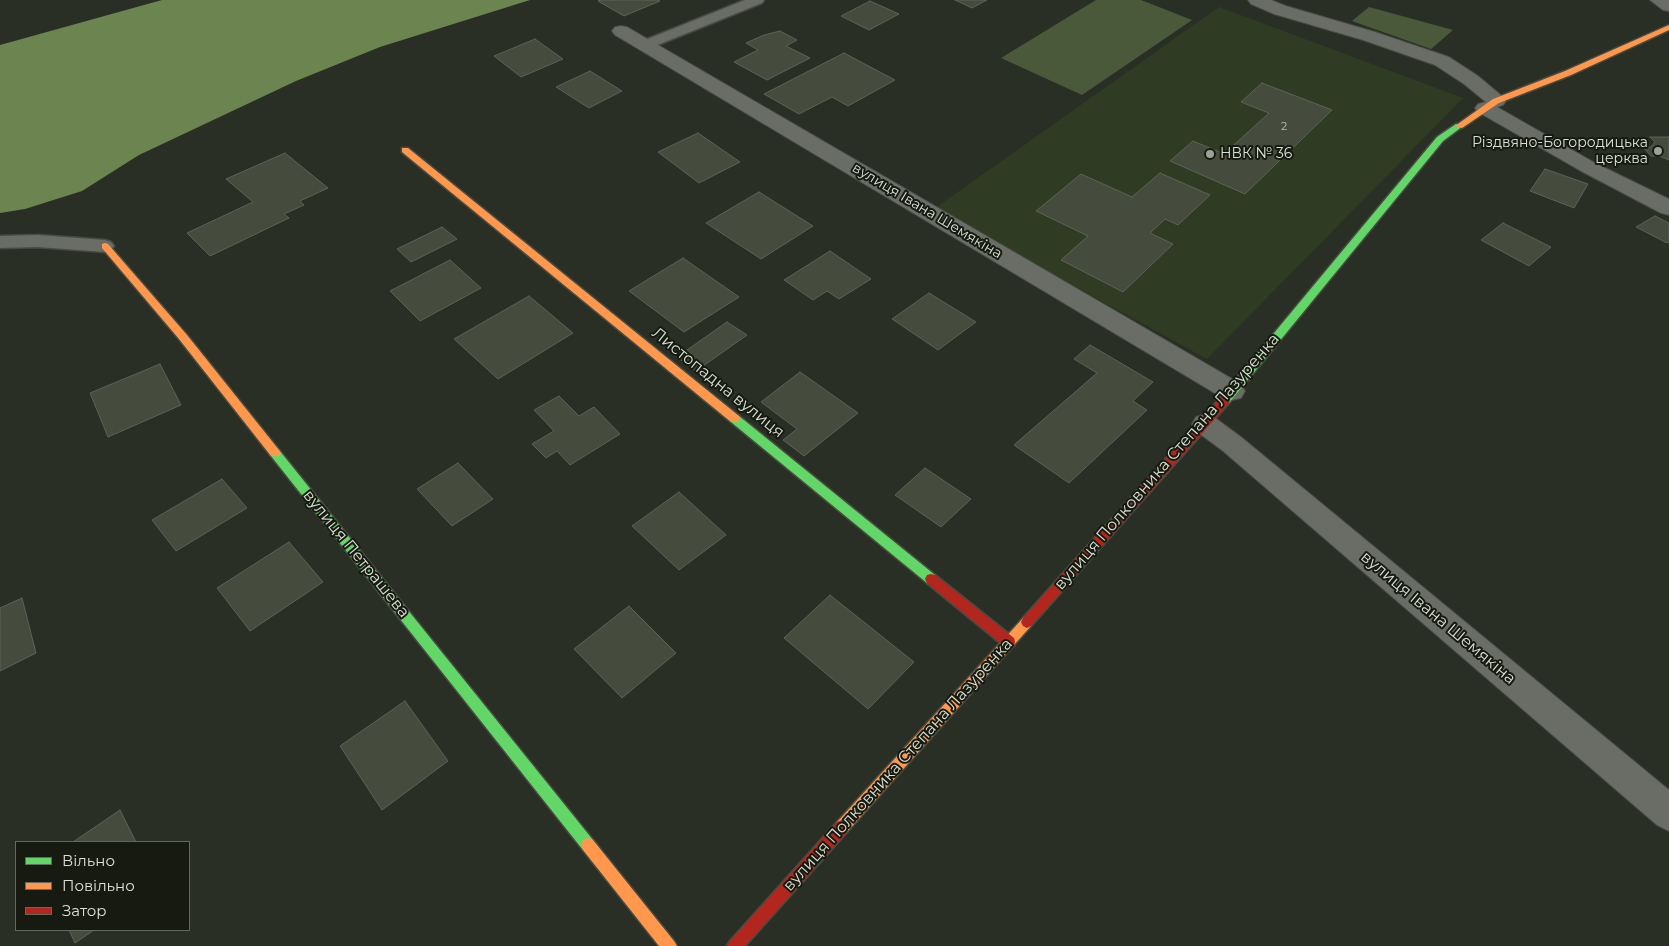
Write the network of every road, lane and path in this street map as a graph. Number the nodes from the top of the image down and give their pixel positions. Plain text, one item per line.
1 (757, 0) edge
2 (1257, 0) edge
3 (1659, 0) edge
4 (1669, 6) edge
5 (1669, 27) edge
6 (621, 31) dead end
7 (645, 44) junction
8 (1490, 105) junction
9 (405, 150) dead end
10 (1669, 208) edge
11 (0, 242) edge
12 (105, 246) joint
13 (1232, 391) junction
14 (1205, 424) junction
15 (1009, 642) junction
16 (1669, 813) edge
17 (669, 946) edge
18 (735, 946) edge

1 - 7 lane
2 - 8 street
3 - 4 street
5 - 8 street, вулиця Полковника Степана Лазуренка
6 - 7 street, вулиця Івана Шемякіна
7 - 13 street, вулиця Івана Шемякіна
8 - 10 street
8 - 13 street, вулиця Полковника Степана Лазуренка
9 - 15 street, Листопадна вулиця
11 - 12 lane, вулиця Петрашева
12 - 17 street, вулиця Петрашева
13 - 14 street, вулиця Полковника Степана Лазуренка
14 - 15 street, вулиця Полковника Степана Лазуренка
14 - 16 street, вулиця Івана Шемякіна
15 - 18 street, вулиця Полковника Степана Лазуренка

